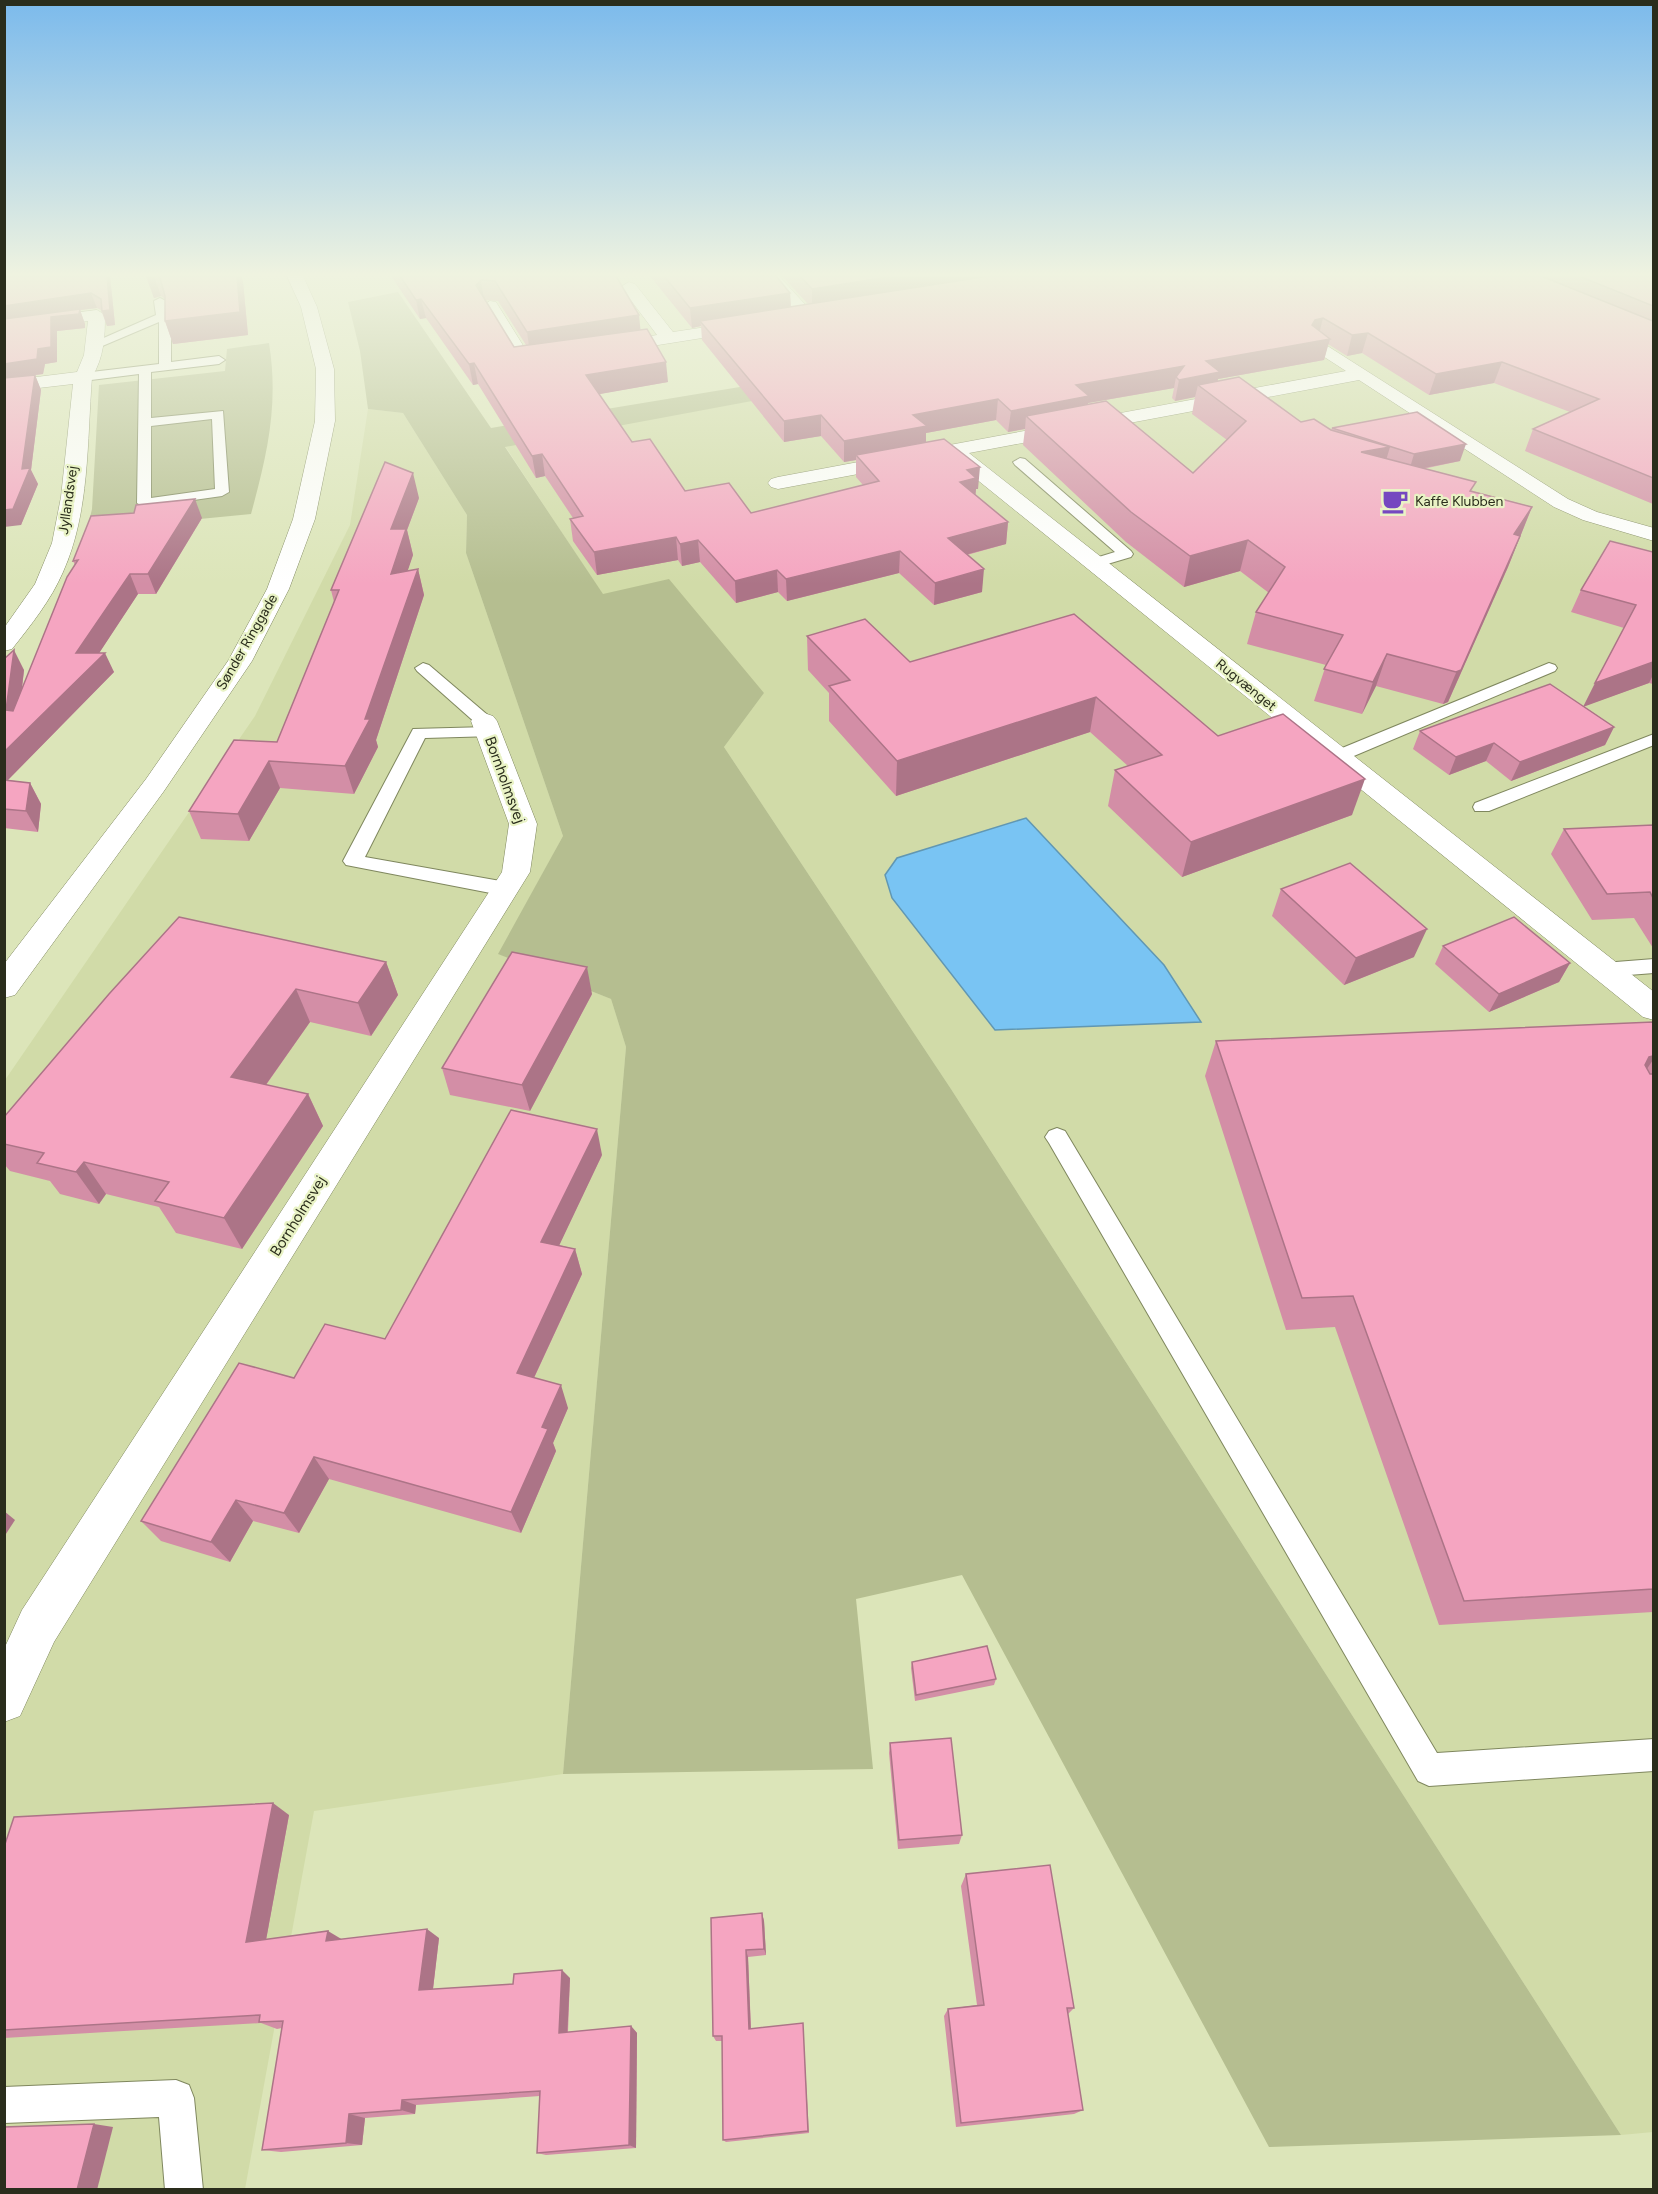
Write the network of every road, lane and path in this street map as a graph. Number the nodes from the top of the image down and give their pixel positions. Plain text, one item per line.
1 (66, 378) edge
2 (83, 378) edge
3 (145, 378) edge
4 (325, 378) edge
5 (1338, 378) edge
6 (1369, 378) edge
7 (4, 387) edge
8 (1241, 396) junction
9 (1260, 409) edge
10 (146, 423) junction
11 (952, 450) junction
12 (1020, 462) dead end
13 (778, 483) dead end
14 (1653, 535) edge
15 (1094, 563) junction
16 (29, 612) junction
17 (4, 613) edge
18 (4, 644) edge
19 (423, 668) dead end
20 (1549, 668) dead end
21 (486, 727) junction
22 (1653, 739) edge
23 (1336, 757) junction
24 (1482, 807) dead end
25 (506, 889) junction
26 (1653, 966) edge
27 (1603, 970) junction
28 (4, 987) edge
29 (1653, 1009) edge
30 (1057, 1137) dead end
31 (4, 1701) edge
32 (1653, 1755) edge
33 (4, 2105) edge
34 (184, 2190) edge

1 - 7 street
2 - 16 street, Jyllandsvej
3 - 10 lane
4 - 28 street, Sønder Ringgade
5 - 8 street
6 - 14 street
8 - 9 lane
8 - 11 street
10 - 10 lane
11 - 13 street
11 - 15 street, Rugvænget
12 - 15 lane
15 - 23 street, Rugvænget
16 - 17 street
16 - 18 street, Jyllandsvej
19 - 21 lane
20 - 23 lane
21 - 25 street, Bornholmsvej
21 - 25 lane
22 - 24 lane
23 - 27 street, Rugvænget
25 - 31 street, Bornholmsvej
26 - 27 lane
27 - 29 street, Rugvænget
30 - 32 lane
33 - 34 lane

